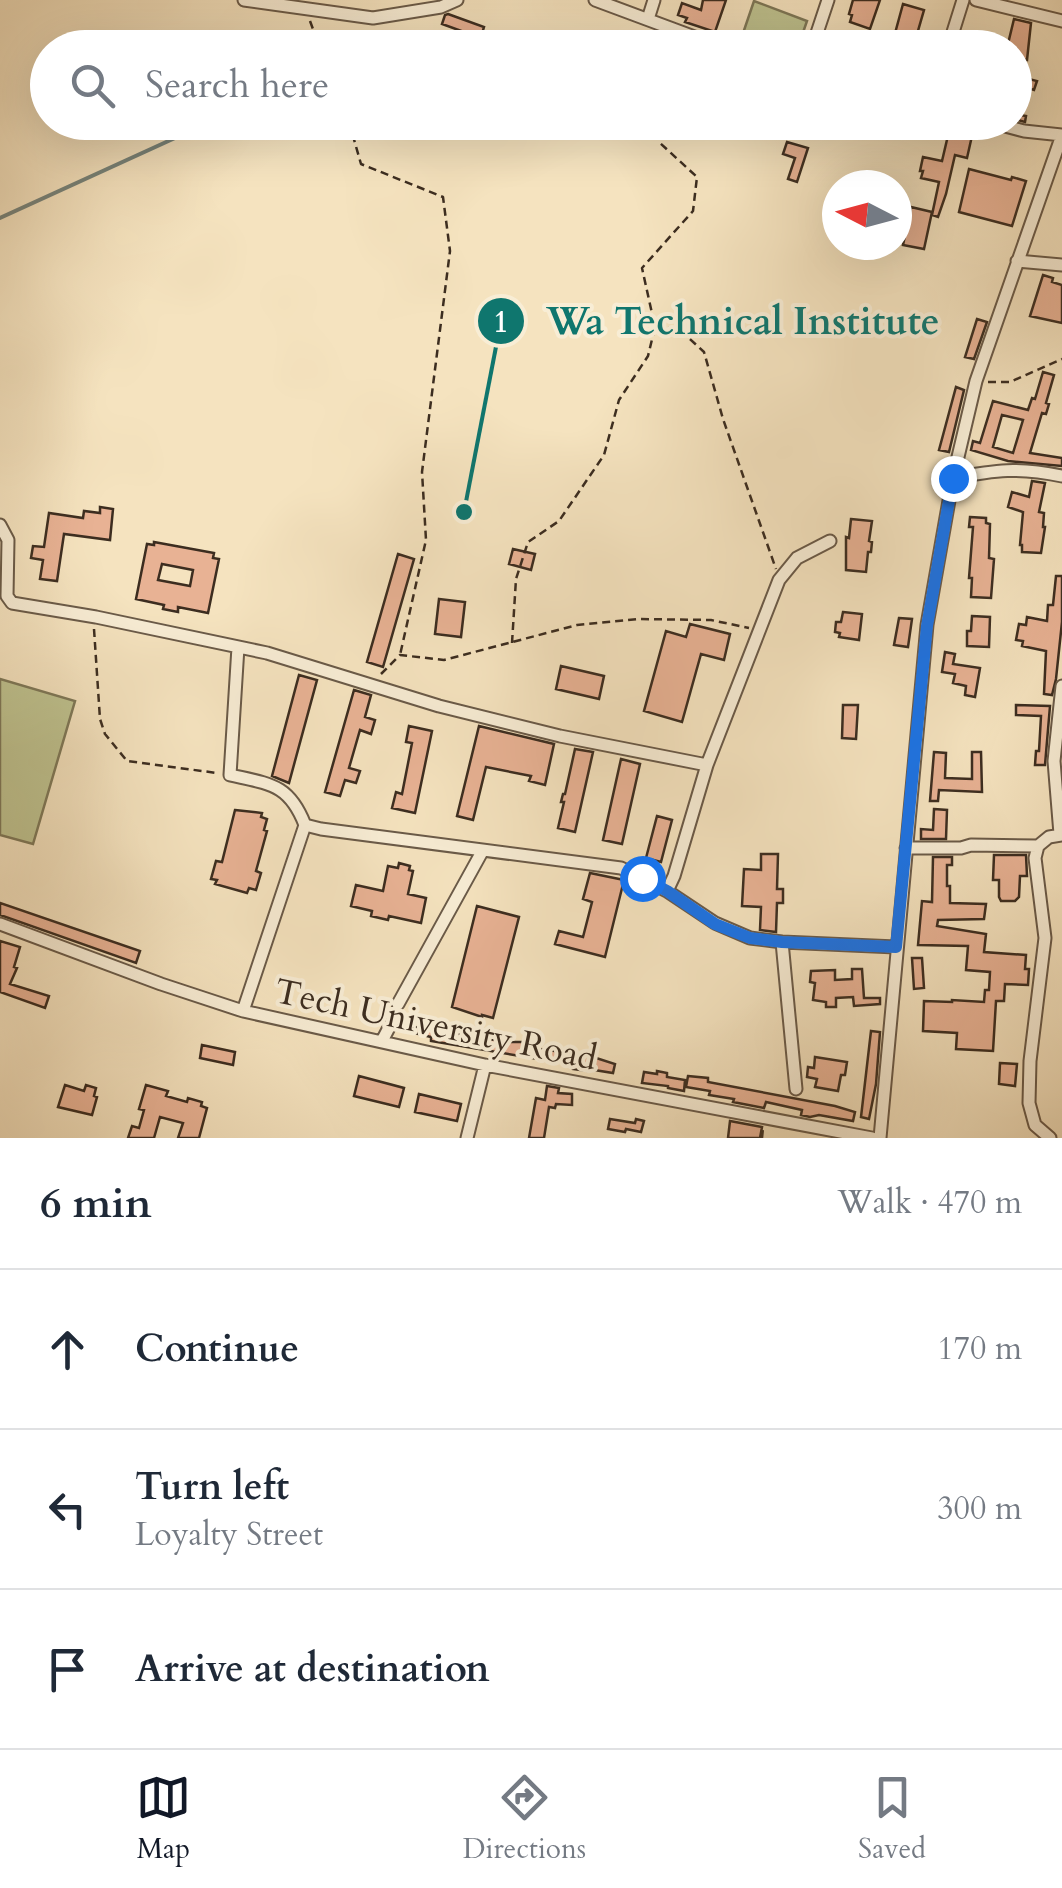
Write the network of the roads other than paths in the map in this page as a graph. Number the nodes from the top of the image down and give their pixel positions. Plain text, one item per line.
1 (244, 0) edge
2 (458, 0) edge
3 (595, 0) edge
4 (654, 0) edge
5 (828, 0) edge
6 (963, 0) edge
7 (976, 0) edge
8 (307, 4) edge
9 (648, 19) junction
10 (1062, 21) edge
11 (677, 30) edge
12 (818, 30) edge
13 (954, 30) edge
14 (1032, 132) edge
15 (1062, 135) edge
16 (1017, 261) junction
17 (1062, 265) edge
18 (1062, 476) edge
19 (953, 478) junction
20 (0, 524) edge
21 (830, 541) dead end
22 (238, 647) junction
23 (1062, 686) edge
24 (706, 765) junction
25 (305, 825) junction
26 (1061, 835) edge
27 (1038, 846) junction
28 (906, 848) junction
29 (483, 850) junction
30 (667, 891) junction
31 (0, 924) edge
32 (782, 942) junction
33 (896, 947) junction
34 (398, 1004) dead end
35 (243, 1012) junction
36 (394, 1018) dead end
37 (382, 1042) junction
38 (484, 1065) junction
39 (796, 1090) dead end
40 (468, 1138) edge
41 (876, 1138) edge
42 (1050, 1138) edge

1 - 8 street
2 - 8 street
3 - 9 street
4 - 9 street
5 - 12 street
6 - 13 street
7 - 10 street
9 - 11 street
14 - 15 street
15 - 16 street
16 - 17 street
16 - 19 street
18 - 19 street
19 - 28 street
20 - 22 street
21 - 24 street
22 - 24 street
22 - 25 street
23 - 26 street
24 - 30 street
25 - 29 street
25 - 35 street
26 - 27 street
27 - 28 street
27 - 42 street
28 - 33 street
29 - 30 street
29 - 34 street
30 - 32 street
31 - 35 street, Tech University Road
32 - 33 street
32 - 39 street
33 - 41 street
35 - 37 street, Tech University Road
36 - 37 street
37 - 38 street, Tech University Road
38 - 40 street
38 - 41 street, Tech University Road

